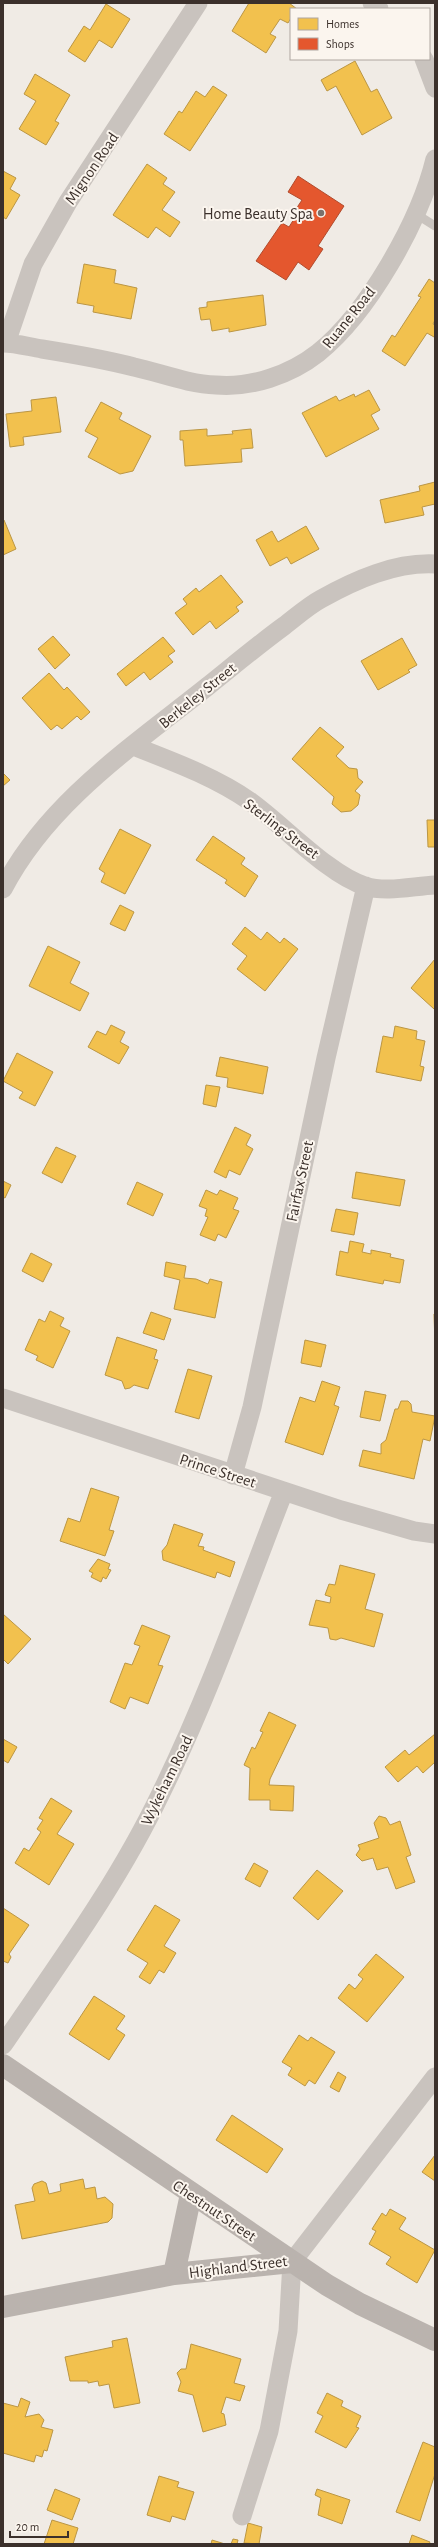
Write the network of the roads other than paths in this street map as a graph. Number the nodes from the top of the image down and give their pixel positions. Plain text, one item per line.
1 (198, 3) edge
2 (424, 60) edge
3 (435, 88) edge
4 (435, 159) edge
5 (416, 214) junction
6 (435, 226) edge
7 (4, 343) edge
8 (435, 564) edge
9 (133, 746) junction
10 (435, 885) edge
11 (366, 886) junction
12 (3, 889) edge
13 (3, 1398) edge
14 (233, 1475) junction
15 (284, 1491) junction
16 (435, 1534) edge
17 (3, 2045) edge
18 (3, 2066) edge
19 (435, 2077) edge
20 (191, 2194) junction
21 (292, 2262) junction
22 (174, 2274) junction
23 (3, 2307) edge
24 (435, 2340) edge
25 (242, 2516) dead end

1 - 7 street, Mignon Road
2 - 3 street
4 - 5 street, Ruane Road
5 - 6 lane
5 - 7 street, Ruane Road
8 - 9 street, Berkeley Street
9 - 11 street, Sterling Street
9 - 12 street, Berkeley Street
10 - 11 street, Sterling Street
11 - 14 street, Fairfax Street
13 - 14 street, Prince Street
14 - 15 street, Prince Street
15 - 16 street, Prince Street
15 - 17 street, Wykeham Road
18 - 20 main road, Chestnut Street
19 - 21 street, Highland Street
20 - 21 main road, Chestnut Street
20 - 22 main road
21 - 22 main road, Highland Street
21 - 24 main road, Chestnut Street
21 - 25 street
22 - 23 main road, Highland Street

